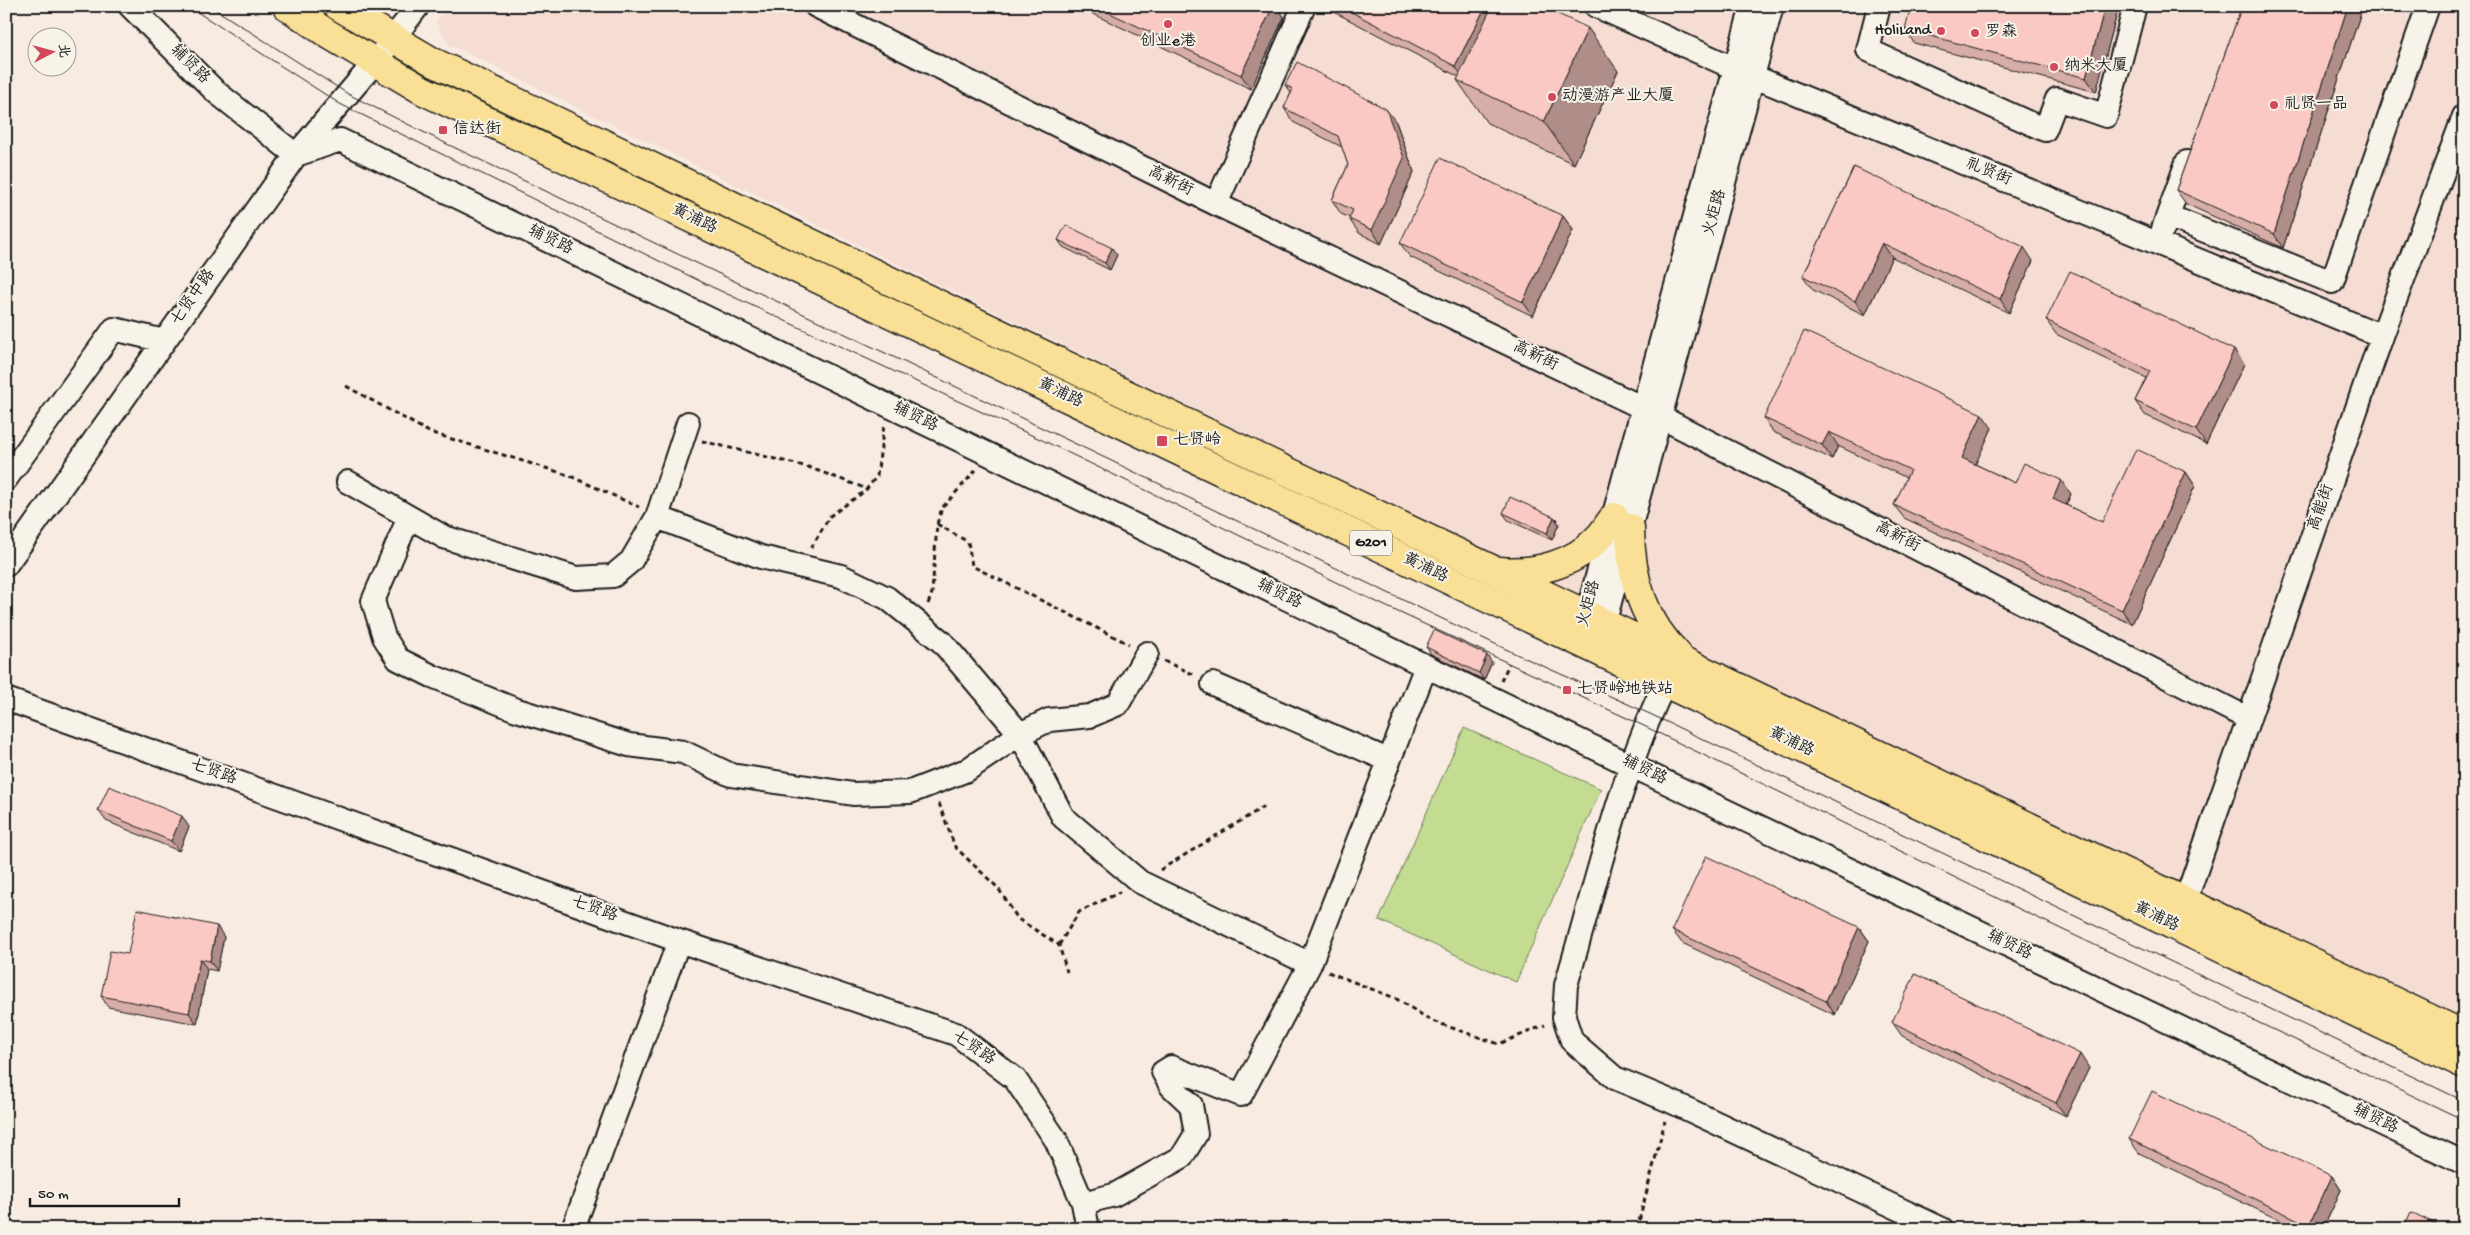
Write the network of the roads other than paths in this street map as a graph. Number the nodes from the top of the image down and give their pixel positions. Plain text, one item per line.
1 (130, 6) edge
2 (287, 6) edge
3 (338, 6) edge
4 (418, 6) edge
5 (816, 6) edge
6 (1304, 6) edge
7 (1596, 6) edge
8 (1752, 6) edge
9 (1772, 6) edge
10 (1879, 6) edge
11 (2135, 6) edge
12 (2428, 6) edge
13 (393, 39) junction
14 (375, 62) junction
15 (1744, 72) junction
16 (2464, 116) edge
17 (2194, 143) edge
18 (296, 155) junction
19 (1216, 204) junction
20 (2168, 216) junction
21 (2157, 243) junction
22 (2382, 336) junction
23 (164, 341) junction
24 (1652, 412) junction
25 (686, 430) road end
26 (6, 478) edge
27 (348, 482) dead end
28 (657, 516) junction
29 (409, 517) junction
30 (1622, 522) junction
31 (6, 565) edge
32 (1492, 570) junction
33 (1595, 619) junction
34 (1579, 642) junction
35 (1147, 653) road end
36 (1686, 663) junction
37 (1426, 666) junction
38 (1665, 683) junction
39 (1213, 684) road end
40 (6, 699) edge
41 (2249, 719) junction
42 (1020, 734) junction
43 (1388, 760) junction
44 (1630, 765) junction
45 (2185, 902) junction
46 (679, 941) junction
47 (1310, 964) junction
48 (2464, 1034) edge
49 (2464, 1064) edge
50 (2464, 1163) edge
51 (1083, 1203) junction
52 (573, 1229) edge
53 (1088, 1229) edge
54 (1942, 1229) edge

1 - 18 street, 辅贤路
2 - 14 highway, 黄浦路 / G201
3 - 13 highway, 黄浦路 / G201
4 - 13 street
5 - 19 street, 高新街
6 - 19 street
7 - 15 street, 礼贤街
8 - 15 street, 火炬路
9 - 15 street, 火炬路
10 - 11 street
12 - 20 street
13 - 14 street, 七贤中路
13 - 32 highway, 黄浦路 / G201
14 - 18 street, 七贤中路
14 - 34 highway, 黄浦路 / G201
15 - 21 street, 礼贤街
15 - 24 street, 火炬路
16 - 22 street, 高能街
17 - 20 street
18 - 23 street, 七贤中路
18 - 37 street, 辅贤路
19 - 24 street, 高新街
20 - 21 street
21 - 22 street, 礼贤街
22 - 41 street, 高能街
23 - 26 street
23 - 31 street, 七贤中路
24 - 30 street, 火炬路
24 - 41 street, 高新街
25 - 28 street
27 - 29 street
28 - 29 street
28 - 42 street
29 - 42 street
30 - 32 highway
30 - 33 street, 火炬路
30 - 36 highway
32 - 33 highway, 黄浦路 / G201
33 - 34 street, 火炬路
33 - 36 highway, 黄浦路 / G201
34 - 38 highway, 黄浦路 / G201
35 - 42 street
36 - 45 highway, 黄浦路 / G201
37 - 43 street
37 - 44 street, 辅贤路
38 - 44 street
38 - 49 highway, 黄浦路 / G201
39 - 43 street
40 - 46 street, 七贤路
41 - 45 street, 高能街
42 - 47 street
43 - 47 street
44 - 50 street, 辅贤路
44 - 54 street
45 - 48 highway, 黄浦路 / G201
46 - 51 street, 七贤路
46 - 52 street
47 - 51 street
51 - 53 street, 七贤路

